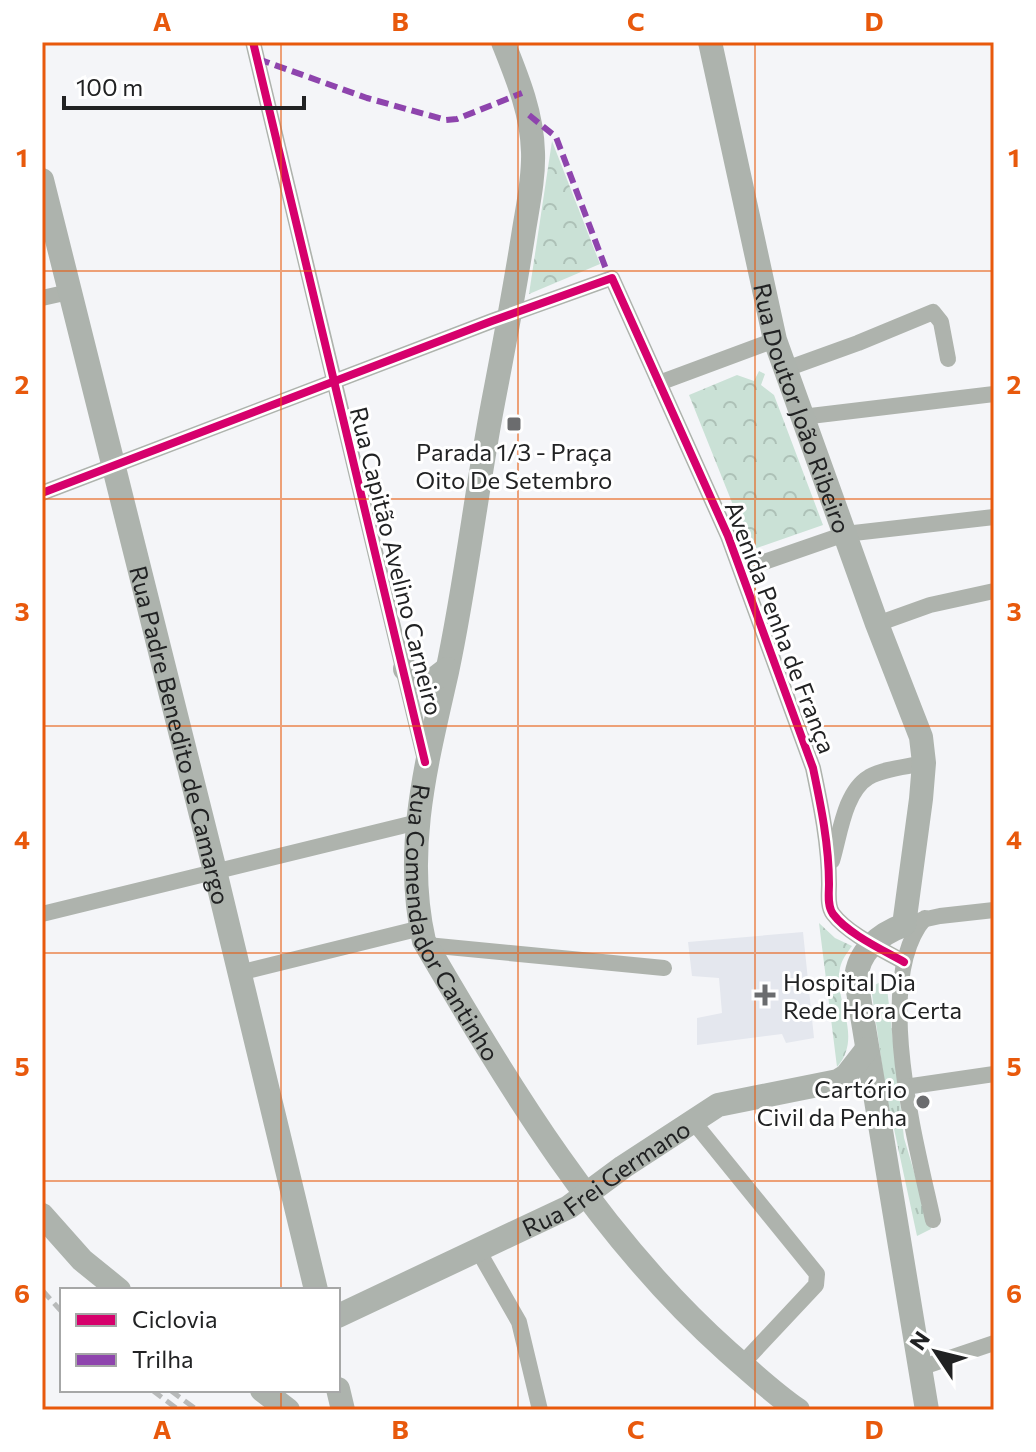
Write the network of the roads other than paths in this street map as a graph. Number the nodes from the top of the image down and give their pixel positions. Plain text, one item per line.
1 (253, 42) edge
2 (503, 42) edge
3 (710, 42) edge
4 (42, 180) edge
5 (69, 292) junction
6 (42, 298) edge
7 (511, 314) junction
8 (775, 340) junction
9 (948, 359) dead end
10 (786, 369) junction
11 (333, 383) junction
12 (659, 383) junction
13 (994, 394) edge
14 (802, 417) junction
15 (112, 465) junction
16 (42, 493) edge
17 (994, 517) edge
18 (845, 534) junction
19 (741, 570) junction
20 (994, 591) edge
21 (877, 624) junction
22 (405, 669) junction
23 (447, 669) junction
24 (425, 762) junction
25 (924, 763) junction
26 (418, 822) junction
27 (829, 868) junction
28 (215, 871) junction
29 (994, 910) edge
30 (42, 914) edge
31 (913, 915) junction
32 (424, 936) junction
33 (872, 944) junction
34 (904, 962) junction
35 (664, 968) dead end
36 (239, 973) junction
37 (867, 1049) junction
38 (994, 1074) edge
39 (905, 1087) junction
40 (692, 1120) junction
41 (586, 1197) junction
42 (42, 1215) edge
43 (933, 1220) dead end
44 (479, 1252) junction
45 (117, 1288) edge
46 (316, 1288) edge
47 (340, 1315) edge
48 (994, 1343) edge
49 (742, 1364) junction
50 (920, 1368) junction
51 (264, 1392) edge
52 (287, 1410) edge
53 (540, 1410) edge
54 (798, 1410) edge
55 (927, 1410) edge

1 - 11 street, Rua Capitão Avelino Carneiro
2 - 7 main road, Rua Comendador Cantinho
3 - 8 main road, Rua Doutor João Ribeiro
4 - 5 main road, Rua Padre Benedito de Camargo
5 - 6 street
5 - 15 main road, Rua Padre Benedito de Camargo
7 - 11 street
7 - 12 street, Avenida Penha de França
7 - 23 main road, Rua Comendador Cantinho
8 - 10 main road, Rua Doutor João Ribeiro
8 - 12 street
9 - 10 street
10 - 14 main road, Rua Doutor João Ribeiro
11 - 15 street
11 - 22 street, Rua Capitão Avelino Carneiro
12 - 19 street, Avenida Penha de França
13 - 14 street
14 - 18 main road, Rua Doutor João Ribeiro
15 - 16 street
15 - 28 main road, Rua Padre Benedito de Camargo
17 - 18 street
18 - 19 street
18 - 21 main road, Rua Doutor João Ribeiro
19 - 27 street, Avenida Penha de França
20 - 21 street
21 - 25 main road, Rua Doutor João Ribeiro
22 - 23 main road
22 - 24 street, Rua Capitão Avelino Carneiro
23 - 24 main road, Rua Comendador Cantinho
24 - 26 main road, Rua Comendador Cantinho
25 - 27 street
25 - 31 main road, Rua Doutor João Ribeiro
26 - 28 street
26 - 32 main road, Rua Comendador Cantinho
27 - 33 street, Avenida Penha de França
28 - 30 street
28 - 36 main road, Rua Padre Benedito de Camargo
29 - 31 street
31 - 33 main road
31 - 34 street
32 - 35 street
32 - 36 street
32 - 41 main road, Rua Comendador Cantinho
33 - 34 street, Avenida Penha de França
33 - 37 main road
34 - 39 street
36 - 46 main road, Rua Padre Benedito de Camargo
37 - 40 main road, Rua Frei Germano
37 - 50 main road
38 - 39 street
39 - 43 street
40 - 41 main road, Rua Frei Germano
40 - 49 street
41 - 44 main road, Rua Frei Germano
41 - 49 main road, Rua Comendador Cantinho
42 - 45 main road
44 - 47 main road, Rua Frei Germano
44 - 53 street
48 - 50 street
49 - 54 main road, Rua Comendador Cantinho
50 - 55 main road
51 - 52 main road

